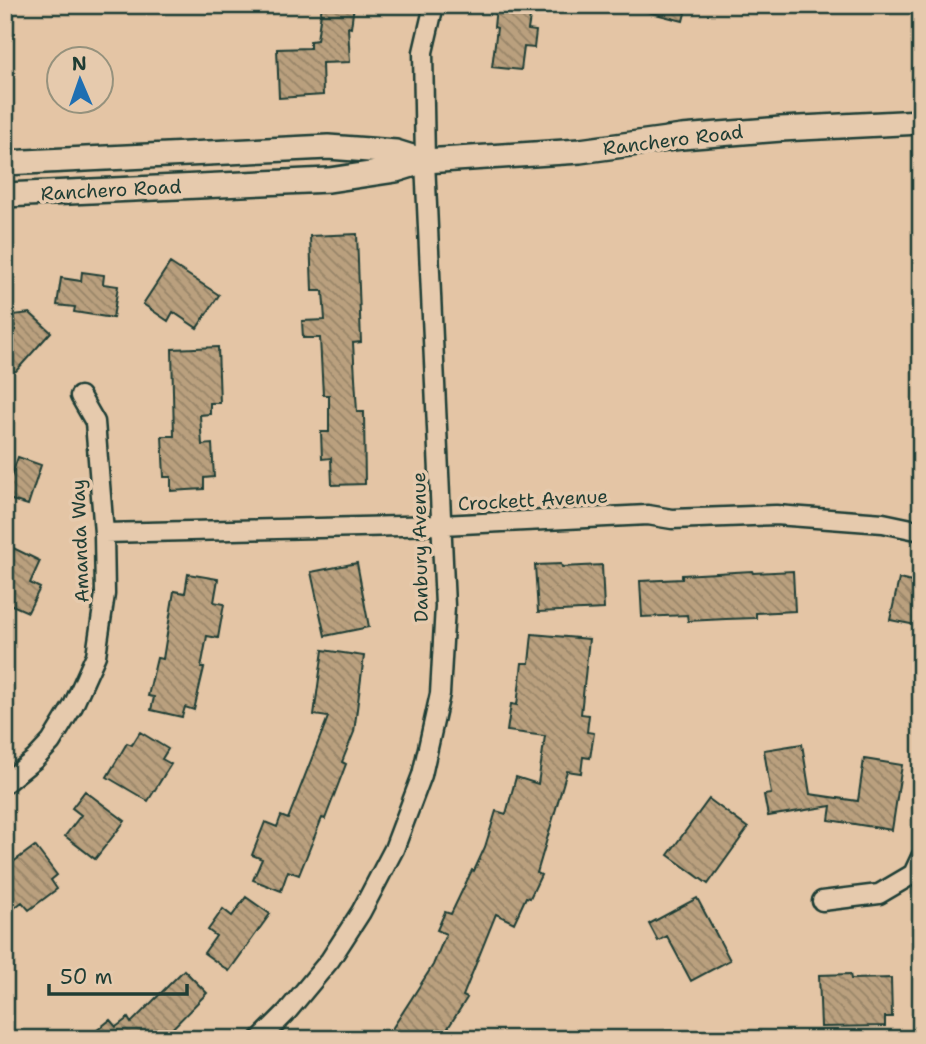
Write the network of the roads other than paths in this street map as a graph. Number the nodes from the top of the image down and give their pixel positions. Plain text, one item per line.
1 (434, 5) edge
2 (921, 122) edge
3 (425, 162) junction
4 (5, 163) edge
5 (5, 195) edge
6 (80, 396) dead end
7 (442, 525) junction
8 (921, 531) edge
9 (104, 533) junction
10 (5, 783) edge
11 (921, 857) edge
12 (822, 901) dead end
13 (260, 1039) edge

1 - 3 street, Danbury Avenue
2 - 3 main road, Ranchero Road
3 - 4 main road, Ranchero Road
3 - 5 main road, Ranchero Road
3 - 7 street, Danbury Avenue
6 - 9 street, Amanda Way
7 - 8 street, Crockett Avenue
7 - 9 street, Crockett Avenue
7 - 13 street, Danbury Avenue
9 - 10 street, Amanda Way
11 - 12 street

